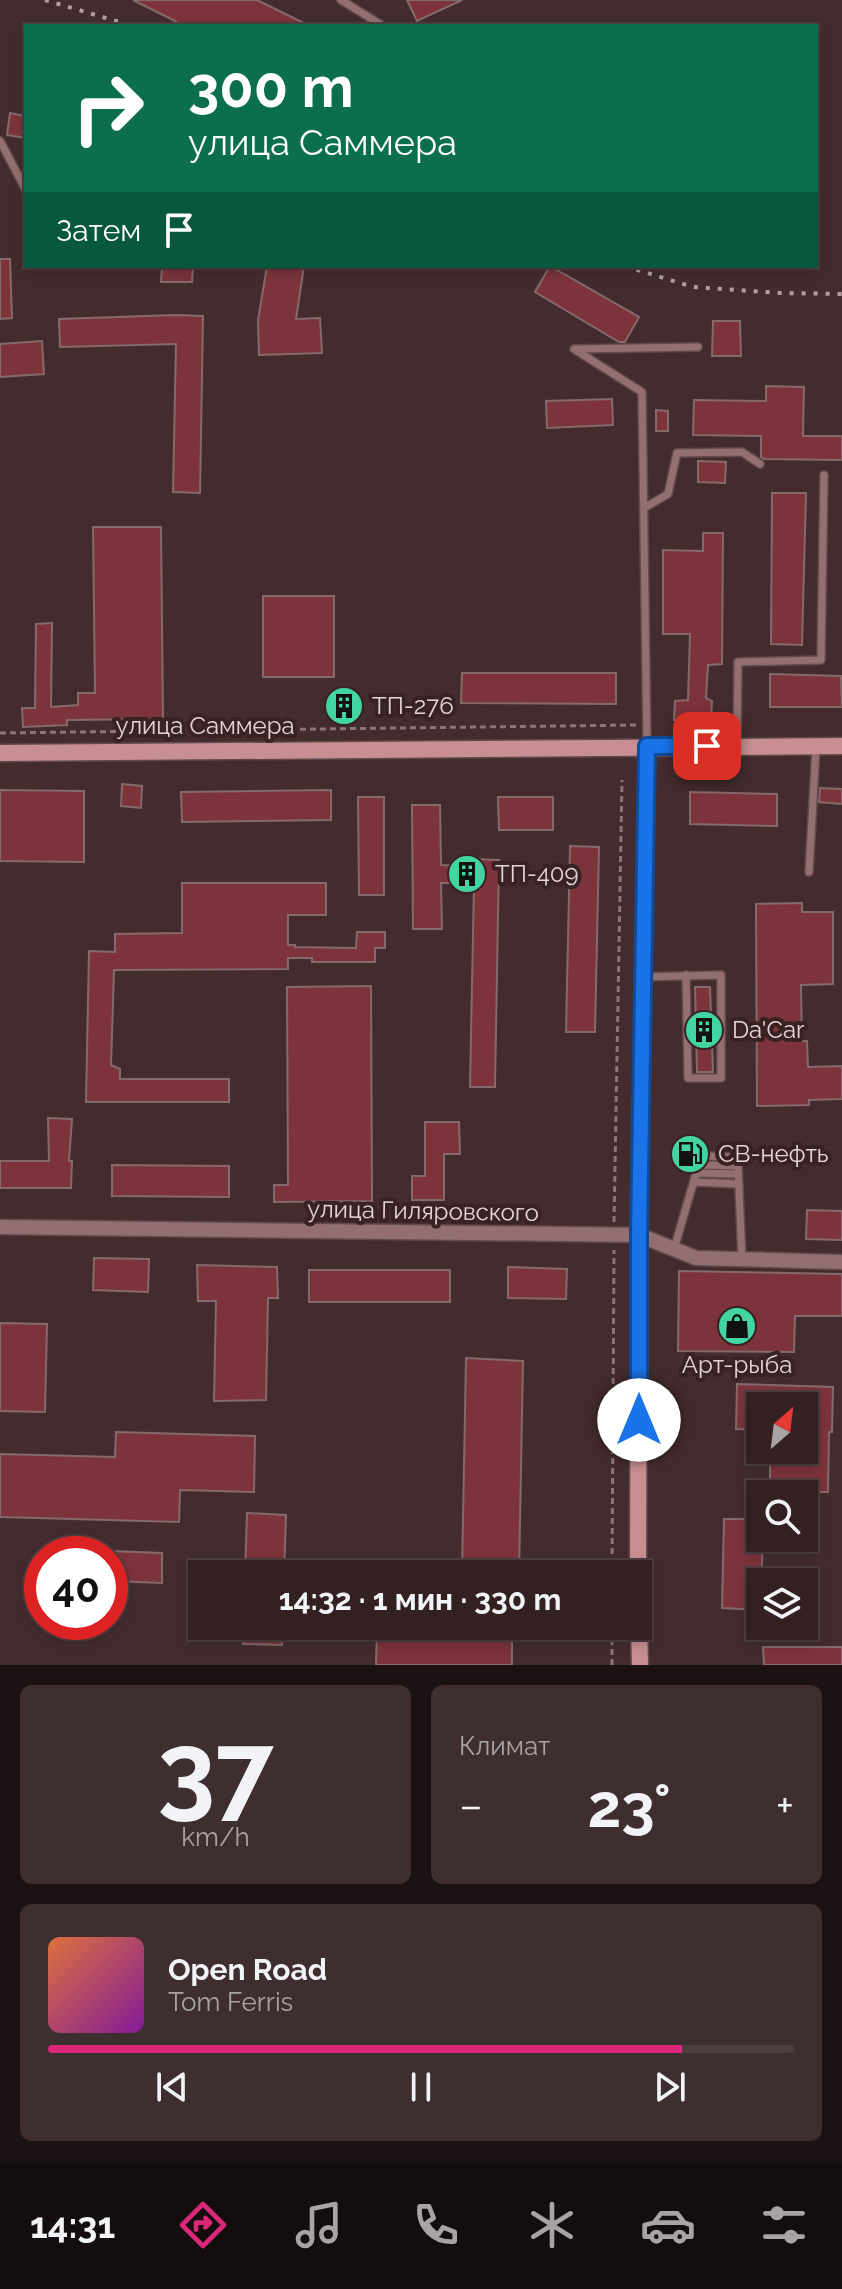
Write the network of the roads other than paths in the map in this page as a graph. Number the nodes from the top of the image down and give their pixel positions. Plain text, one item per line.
1 (341, 0) edge
2 (380, 24) edge
3 (0, 141) edge
4 (24, 186) edge
5 (698, 347) dead end
6 (760, 464) dead end
7 (824, 475) dead end
8 (644, 508) junction
9 (647, 746) junction
10 (737, 746) junction
11 (816, 746) junction
12 (842, 746) edge
13 (0, 753) edge
14 (809, 872) dead end
15 (686, 975) junction
16 (643, 977) junction
17 (699, 1169) junction
18 (738, 1170) junction
19 (694, 1182) junction
20 (739, 1184) junction
21 (0, 1227) edge
22 (639, 1235) junction
23 (674, 1249) junction
24 (742, 1259) junction
25 (842, 1262) edge
26 (638, 1560) edge
27 (639, 1640) edge
28 (640, 1665) edge

1 - 2 lane
3 - 4 lane
5 - 8 lane
6 - 8 lane
7 - 10 lane
8 - 9 lane
9 - 10 street, улица Саммера
9 - 13 street, улица Саммера
9 - 16 street
10 - 11 street, улица Саммера
11 - 12 street, улица Саммера
11 - 14 lane
15 - 15 lane
15 - 16 lane
16 - 22 street
17 - 18 lane
17 - 18 lane
17 - 19 lane
18 - 20 lane
19 - 20 lane
19 - 23 lane
20 - 24 lane
21 - 22 street, улица Гиляровского
22 - 23 street, улица Гиляровского
22 - 26 street
23 - 24 street, улица Гиляровского
24 - 25 street, улица Гиляровского
27 - 28 street

